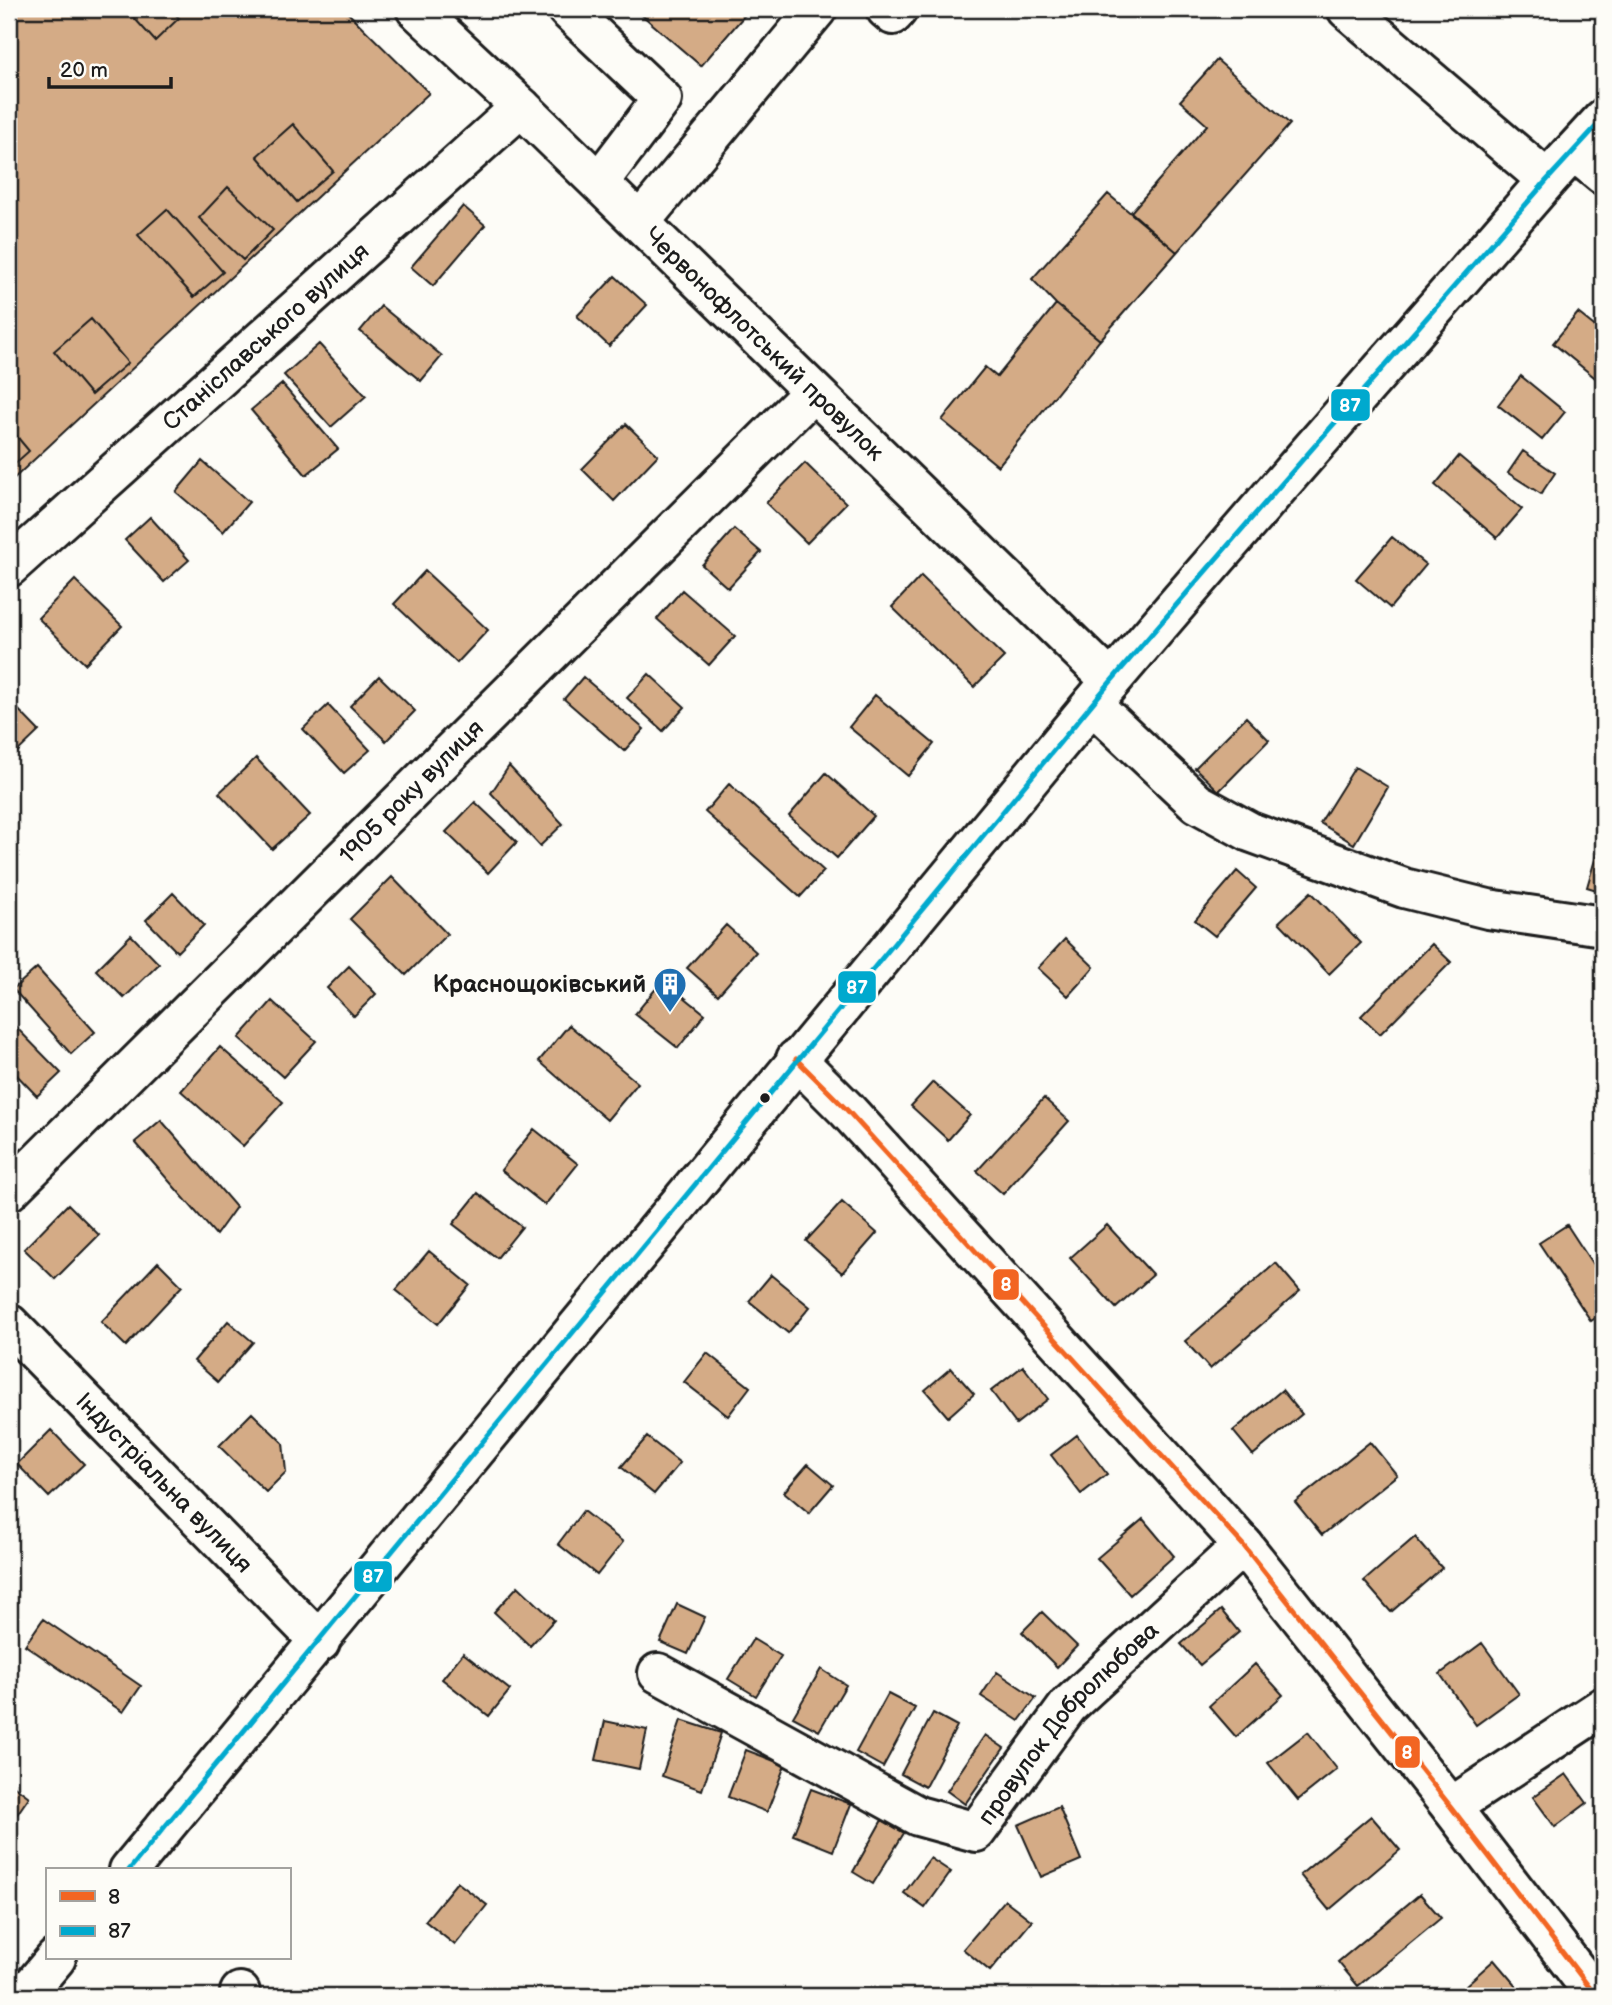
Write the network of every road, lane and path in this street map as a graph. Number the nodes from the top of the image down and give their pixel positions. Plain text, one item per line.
1 (416, 9) edge
2 (567, 9) edge
3 (817, 9) edge
4 (886, 9) edge
5 (898, 9) edge
6 (1347, 9) edge
7 (521, 107) junction
8 (1603, 119) edge
9 (1574, 151) junction
10 (1603, 175) edge
11 (1547, 180) junction
12 (599, 182) junction
13 (639, 222) junction
14 (813, 392) junction
15 (9, 567) edge
16 (1102, 693) junction
17 (1603, 926) edge
18 (796, 1059) junction
19 (9, 1191) edge
20 (9, 1324) edge
21 (1243, 1545) junction
22 (320, 1642) junction
23 (658, 1673) dead end
24 (1603, 1707) edge
25 (1451, 1807) junction
26 (132, 1868) edge
27 (54, 1960) edge
28 (24, 1996) edge
29 (1596, 1996) edge

1 - 7 street, Червонофлотський провулок
2 - 12 street
3 - 13 street
4 - 5 street
6 - 11 street
7 - 12 street, Червонофлотський провулок
7 - 15 street, Станіславського вулиця
8 - 9 street
9 - 10 street
9 - 11 street
11 - 16 street
12 - 13 street, Червонофлотський провулок
13 - 14 street, Червонофлотський провулок
14 - 16 street, Червонофлотський провулок
14 - 19 street, 1905 року вулиця
16 - 17 street, Червонофлотський провулок
16 - 18 street
18 - 21 street
18 - 22 street
20 - 22 street, Індустріальна вулиця
21 - 23 street, провулок Добролюбова
21 - 25 street
22 - 26 street
24 - 25 street
25 - 29 street
27 - 28 street

